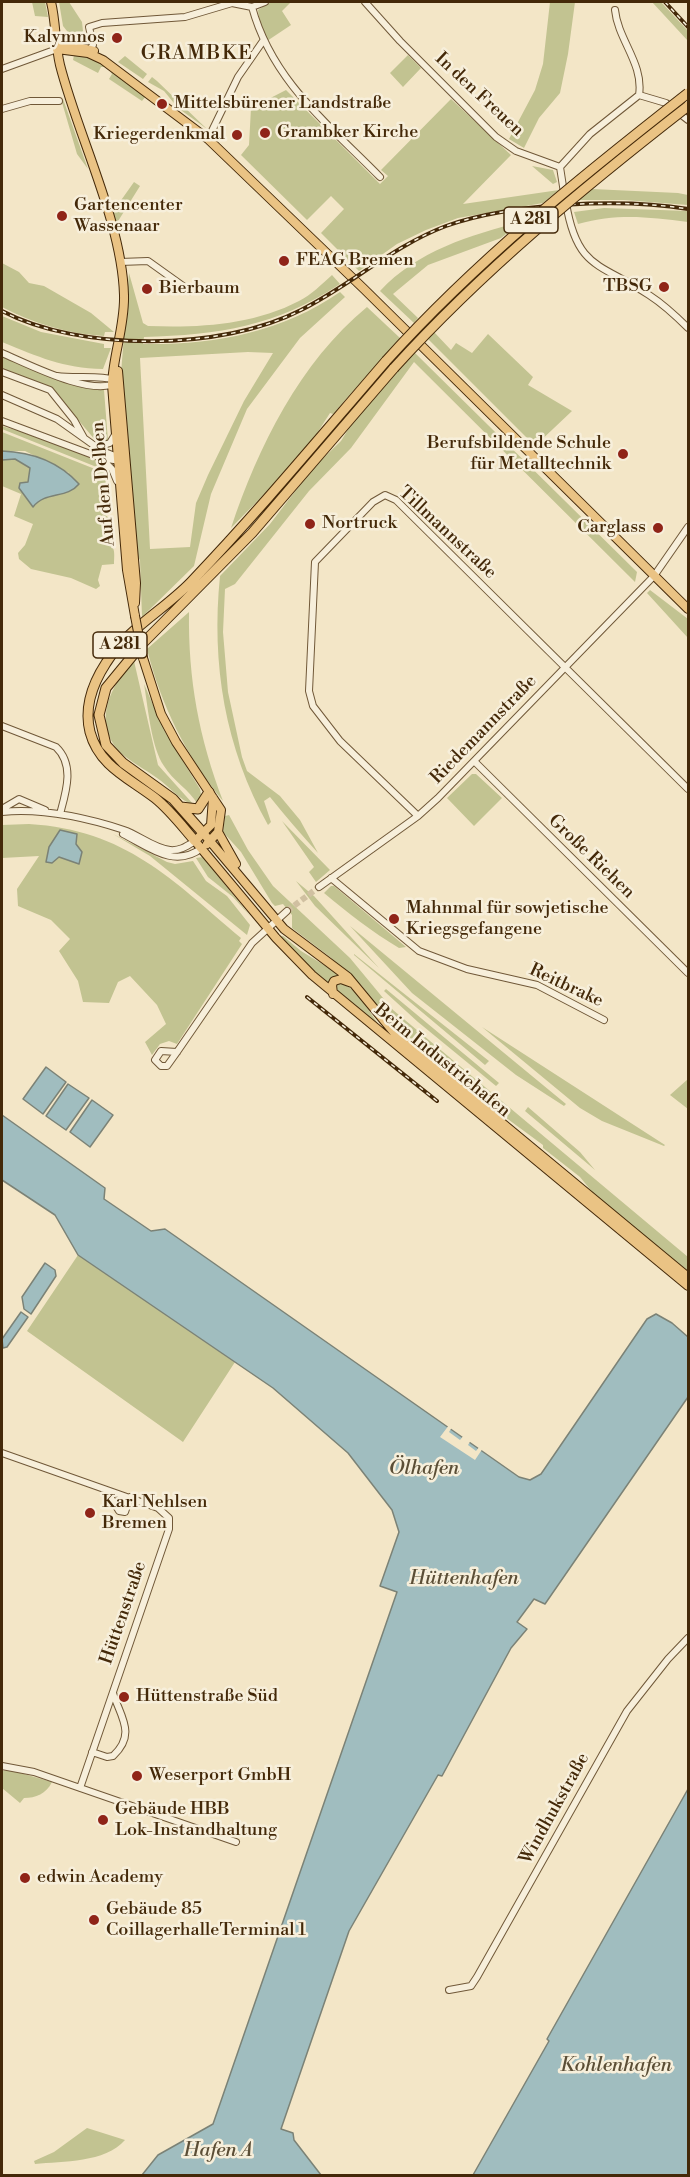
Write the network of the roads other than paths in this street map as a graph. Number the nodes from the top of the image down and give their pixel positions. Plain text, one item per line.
1 (51, 2) edge
2 (231, 2) edge
3 (265, 2) edge
4 (365, 2) edge
5 (214, 5) edge
6 (252, 8) junction
7 (615, 10) dead end
8 (263, 41) junction
9 (57, 50) junction
10 (89, 51) junction
11 (2, 69) edge
12 (688, 93) edge
13 (639, 95) junction
14 (59, 101) dead end
15 (688, 106) edge
16 (2, 109) edge
17 (688, 120) edge
18 (208, 139) junction
19 (560, 167) junction
20 (380, 177) dead end
21 (120, 262) junction
22 (190, 291) dead end
23 (688, 328) edge
24 (2, 353) edge
25 (390, 364) junction
26 (2, 372) edge
27 (114, 382) junction
28 (2, 397) edge
29 (2, 423) edge
30 (116, 433) junction
31 (85, 440) junction
32 (97, 447) junction
33 (100, 458) junction
34 (121, 460) junction
35 (121, 490) junction
36 (688, 527) edge
37 (654, 576) junction
38 (688, 609) edge
39 (135, 616) junction
40 (564, 668) junction
41 (2, 726) edge
42 (474, 761) junction
43 (688, 789) edge
44 (211, 795) junction
45 (181, 807) junction
46 (2, 811) edge
47 (60, 814) junction
48 (418, 816) junction
49 (218, 832) junction
50 (207, 837) junction
51 (199, 844) junction
52 (241, 876) junction
53 (331, 878) junction
54 (319, 887) tunnel mouth
55 (287, 911) tunnel mouth
56 (276, 920) junction
57 (267, 927) junction
58 (688, 973) edge
59 (355, 984) junction
60 (333, 994) junction
61 (604, 1020) dead end
62 (177, 1052) dead end
63 (688, 1277) edge
64 (688, 1286) edge
65 (2, 1453) edge
66 (106, 1490) junction
67 (130, 1497) junction
68 (688, 1638) edge
69 (113, 1693) junction
70 (92, 1752) junction
71 (2, 1766) edge
72 (80, 1788) junction
73 (236, 1842) dead end
74 (449, 1990) dead end

1 - 9 main road, Auf den Delben
2 - 5 street
2 - 6 street
3 - 6 street
4 - 19 street, In den Freuen
5 - 10 street
6 - 8 street
7 - 13 street
8 - 18 street
8 - 20 street
9 - 10 main road
9 - 11 street
9 - 21 main road, Auf den Delben
10 - 18 main road
12 - 25 highway, A 281, bridge
13 - 17 street
13 - 19 street
14 - 16 street
15 - 25 highway, A 281, bridge
18 - 37 main road
19 - 23 street
21 - 22 street
21 - 27 main road, Auf den Delben
24 - 27 street
25 - 45 highway, A 281
25 - 51 highway, A 281
26 - 31 street
27 - 30 main road, Auf den Delben
27 - 34 main road, Auf den Delben
28 - 31 street
29 - 33 street
30 - 32 street
30 - 34 main road, Auf den Delben
31 - 32 street
32 - 34 street
33 - 34 street
33 - 35 street
34 - 35 main road, Auf den Delben
34 - 39 main road, Auf den Delben
35 - 39 main road, Auf den Delben
36 - 37 street, Riedemannstraße
37 - 38 main road
37 - 40 street, Riedemannstraße
39 - 44 main road, Auf den Delben, bridge
40 - 42 street, Riedemannstraße
40 - 43 street
40 - 48 street, Tillmannstraße
41 - 47 street
42 - 48 street, Riedemannstraße
42 - 58 street, Große Riehen
44 - 45 highway
44 - 49 main road, Auf den Delben
44 - 50 main road
45 - 50 highway, A 281
46 - 47 street
46 - 47 street
47 - 51 street
48 - 53 street, Riedemannstraße
49 - 50 main road
49 - 52 main road
50 - 51 main road
50 - 52 main road, Beim Industriehafen
51 - 57 main road, Beim Industriehafen
52 - 56 main road, Beim Industriehafen
53 - 54 street, Riedemannstraße
53 - 61 street, Reitbrake
55 - 56 street
56 - 57 street
56 - 59 main road, Beim Industriehafen
57 - 60 main road, Beim Industriehafen
57 - 62 street
59 - 60 main road
59 - 63 main road, Beim Industriehafen
60 - 64 main road, Beim Industriehafen
65 - 66 street, Hüttenstraße
66 - 67 street, Hüttenstraße
66 - 67 street
67 - 69 street, Hüttenstraße
68 - 74 street, Windhukstraße
69 - 70 street, Hüttenstraße
69 - 70 street, Hüttenstraße
70 - 72 street, Hüttenstraße
71 - 72 street
72 - 73 street

